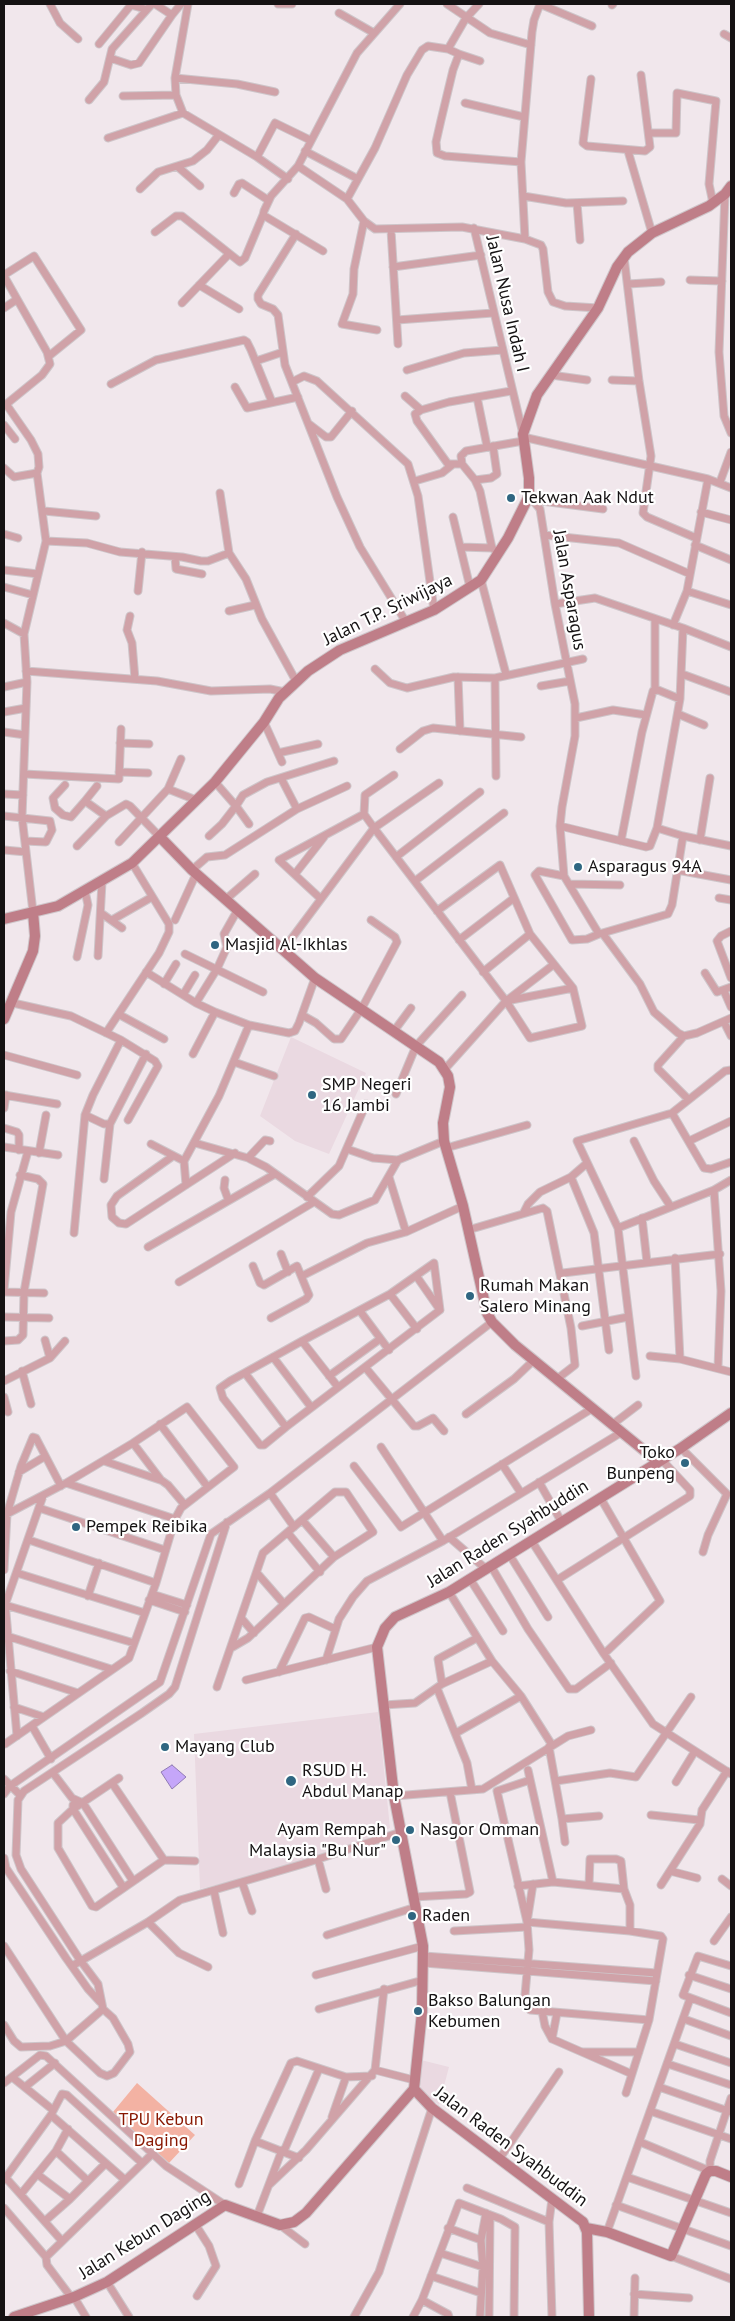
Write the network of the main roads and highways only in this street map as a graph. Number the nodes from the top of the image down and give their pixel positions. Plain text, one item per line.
1 (728, 190) edge
2 (160, 837) junction
3 (34, 912) junction
4 (4, 919) edge
5 (4, 1019) edge
6 (731, 1413) edge
7 (659, 1460) junction
8 (414, 2085) junction
9 (731, 2177) edge
10 (587, 2232) junction
11 (19, 2316) edge
12 (589, 2317) edge

1 - 2 main road, Jalan T.P. Sriwijaya
2 - 3 main road, Jalan T.P. Sriwijaya
2 - 7 main road
3 - 4 main road, Jalan T.P. Sriwijaya
3 - 5 main road
6 - 7 main road, Jalan Raden Syahbuddin
7 - 8 main road, Jalan Raden Syahbuddin
8 - 10 main road, Jalan Raden Syahbuddin
8 - 11 main road, Jalan Kebun Daging
9 - 10 main road
10 - 12 main road

